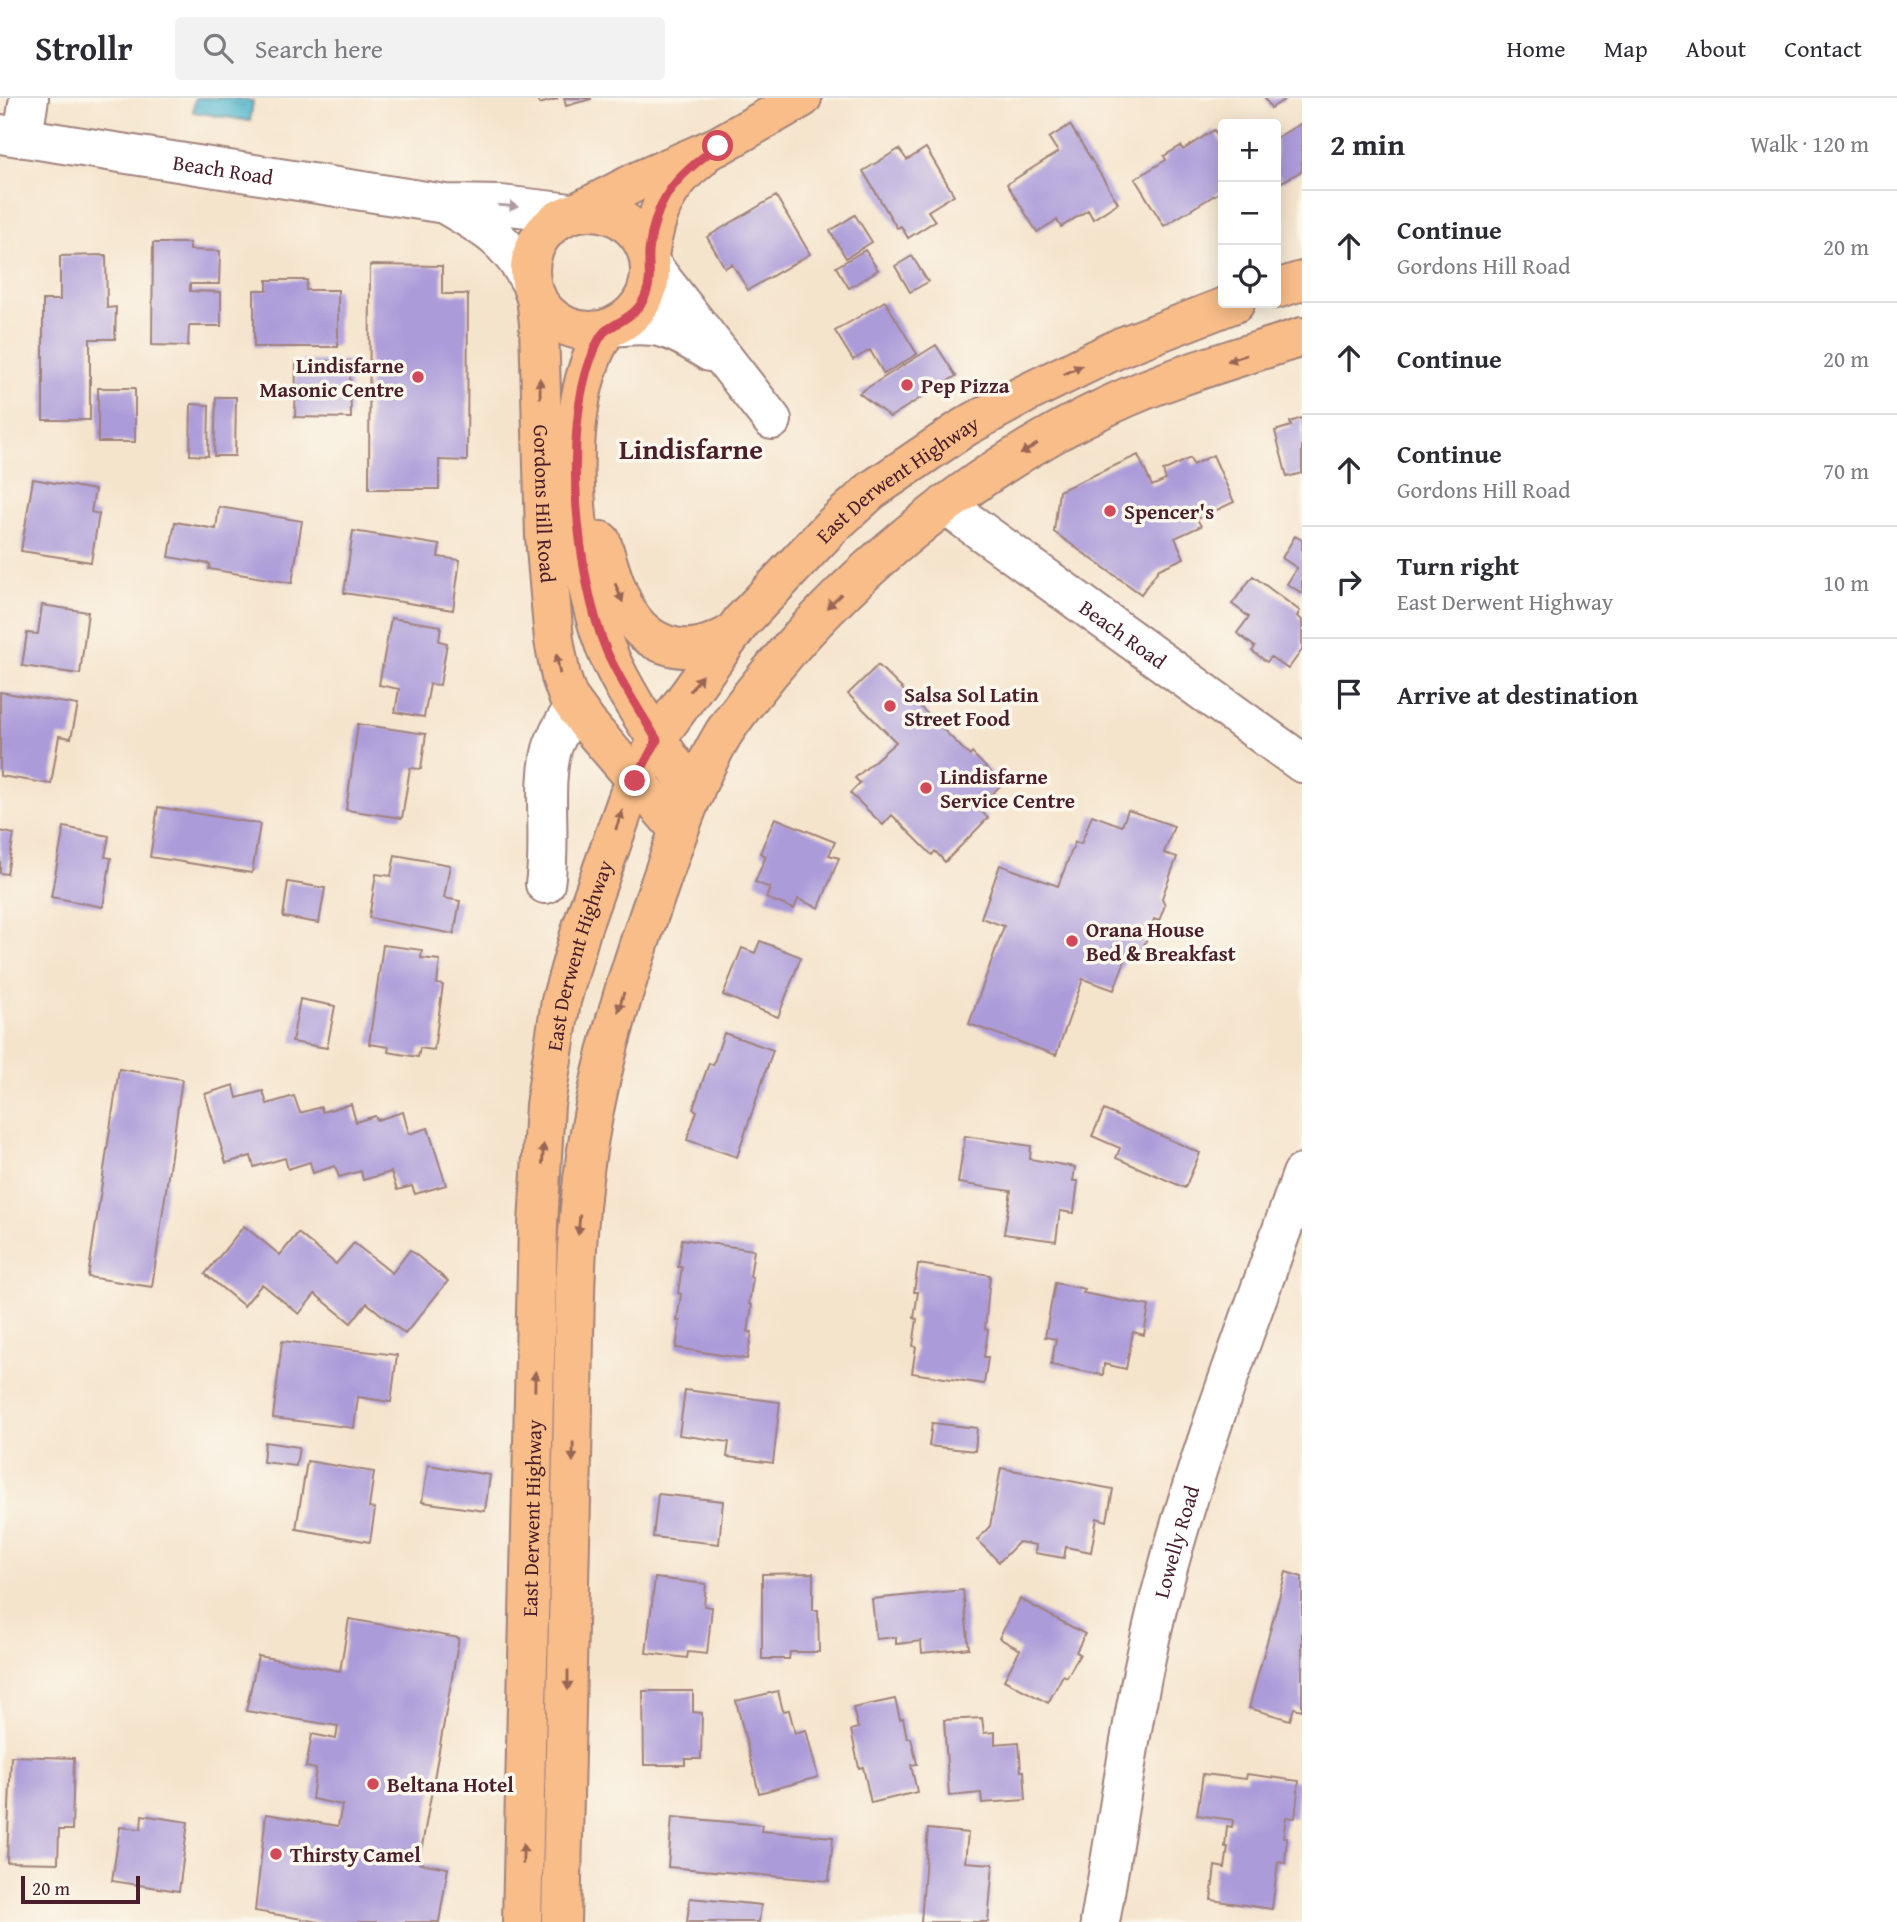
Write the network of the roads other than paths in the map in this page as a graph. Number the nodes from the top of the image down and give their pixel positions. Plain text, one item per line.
1 (29, 98) edge
2 (802, 98) edge
3 (11, 135) edge
4 (718, 146) junction
5 (444, 204) junction
6 (575, 212) junction
7 (650, 260) junction
8 (1302, 281) edge
9 (1281, 287) edge
10 (533, 289) junction
11 (1222, 308) edge
12 (610, 328) junction
13 (1302, 337) edge
14 (734, 370) junction
15 (772, 420) dead end
16 (574, 459) junction
17 (945, 505) junction
18 (733, 633) junction
19 (574, 706) junction
20 (657, 740) junction
21 (1302, 763) edge
22 (635, 781) junction
23 (694, 794) junction
24 (679, 830) junction
25 (545, 884) dead end
26 (1302, 1174) edge
27 (522, 1922) edge
28 (561, 1922) edge
29 (1100, 1922) edge

1 - 3 street
2 - 4 main road
3 - 5 street, Beach Road
4 - 6 main road
4 - 7 main road
5 -> 6 street, Beach Road
5 - 10 street, Beach Road
6 - 7 main road
6 - 10 main road
7 - 12 main road
7 - 14 street
8 - 9 main road
10 - 12 main road
19 -> 10 main road, Gordons Hill Road
18 -> 11 main road, East Derwent Highway
12 - 14 street
12 - 16 main road, Gordons Hill Road
13 -> 17 main road, East Derwent Highway
14 - 15 street
16 -> 18 main road
16 - 20 main road, Gordons Hill Road
17 - 21 street, Beach Road
17 -> 23 main road, East Derwent Highway
20 -> 18 main road, East Derwent Highway
19 - 22 main road, Gordons Hill Road
19 - 25 street
20 - 22 main road, East Derwent Highway
20 - 23 main road, Gordons Hill Road
22 - 24 main road, Gordons Hill Road
27 -> 22 main road, East Derwent Highway
23 - 24 main road, East Derwent Highway
24 -> 28 main road, East Derwent Highway
26 - 29 street, Lowelly Road

